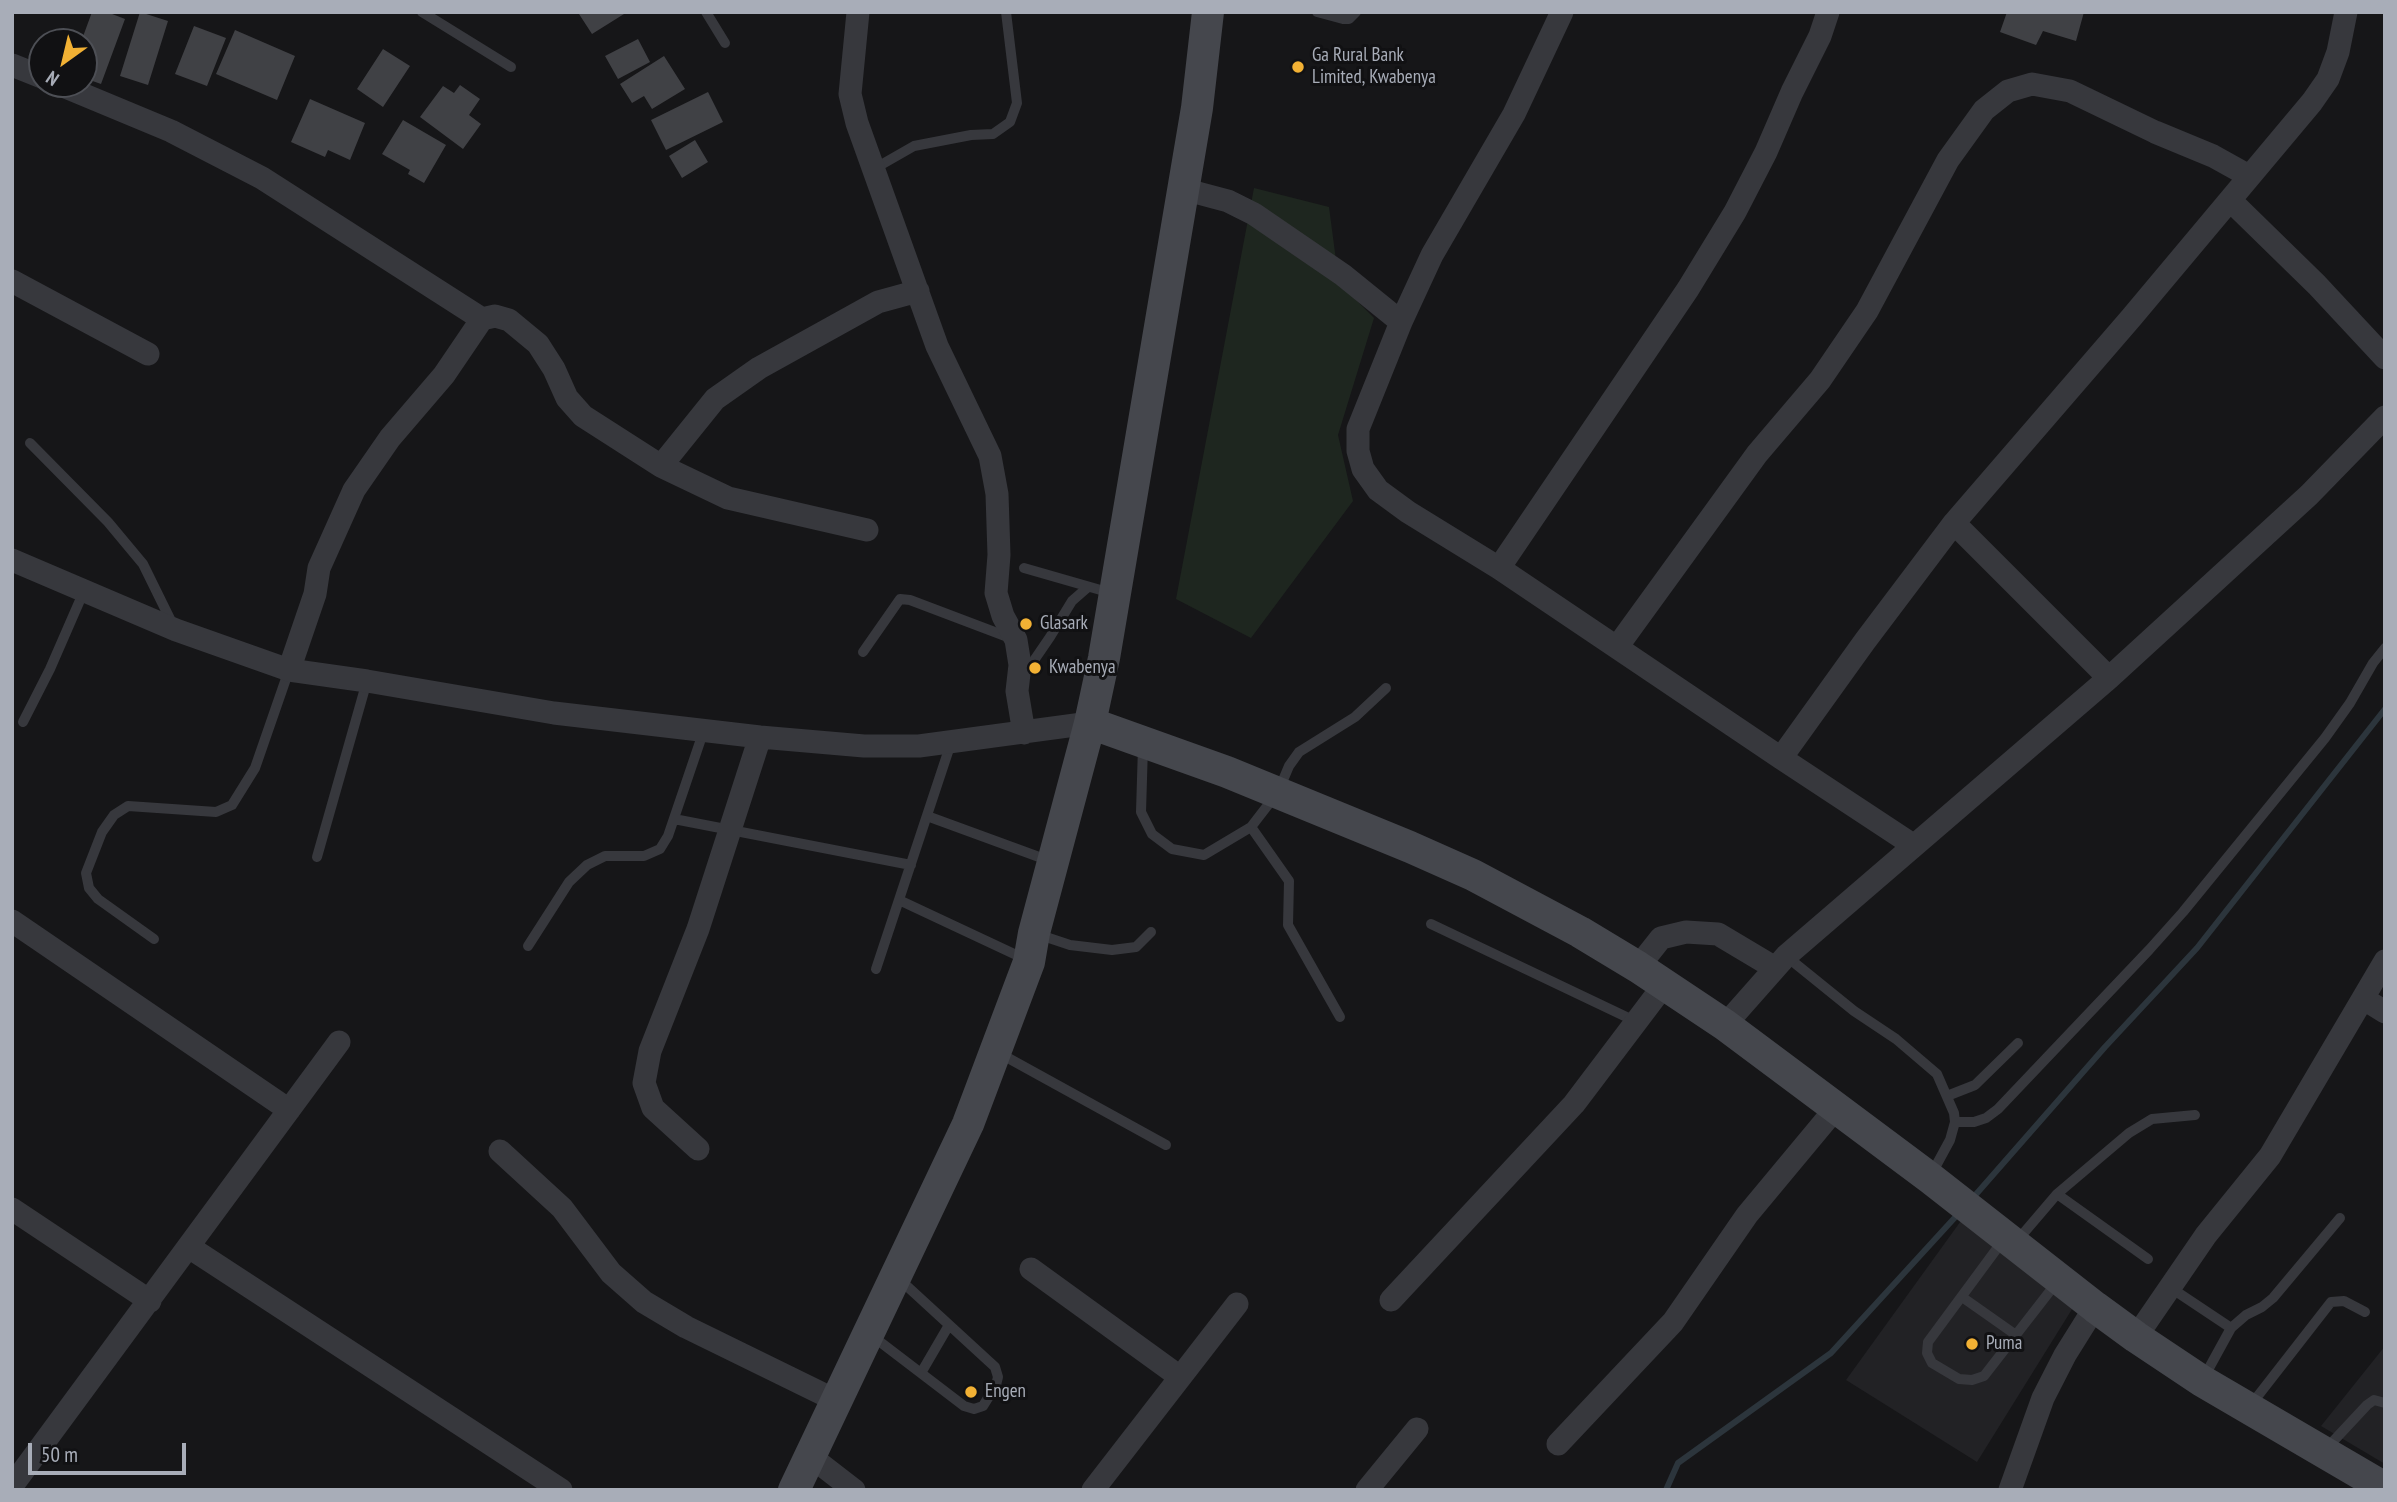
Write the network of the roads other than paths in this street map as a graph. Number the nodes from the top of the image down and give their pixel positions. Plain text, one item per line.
1 (422, 12) edge
2 (706, 12) edge
3 (859, 12) edge
4 (1006, 12) edge
5 (1208, 12) edge
6 (1317, 12) edge
7 (1356, 12) edge
8 (1562, 12) edge
9 (1828, 12) edge
10 (2346, 12) edge
11 (725, 43) dead end
12 (511, 67) dead end
13 (92, 98) edge
14 (872, 170) junction
15 (2249, 176) junction
16 (1183, 189) junction
17 (2230, 201) junction
18 (12, 281) edge
19 (918, 291) junction
20 (482, 319) junction
21 (1401, 322) junction
22 (148, 354) dead end
23 (2385, 358) edge
24 (2385, 417) edge
25 (30, 443) dead end
26 (661, 466) junction
27 (1954, 523) junction
28 (867, 530) dead end
29 (12, 560) edge
30 (1024, 568) dead end
31 (1499, 568) junction
32 (1101, 590) junction
33 (84, 591) junction
34 (176, 630) junction
35 (1016, 640) junction
36 (1616, 647) junction
37 (2385, 648) edge
38 (863, 652) dead end
39 (289, 670) junction
40 (2109, 678) junction
41 (367, 681) junction
42 (1018, 683) junction
43 (1386, 688) dead end
44 (23, 722) dead end
45 (1090, 723) junction
46 (704, 730) junction
47 (1024, 733) junction
48 (760, 737) junction
49 (951, 743) junction
50 (1143, 743) junction
51 (1781, 758) junction
52 (1278, 792) junction
53 (927, 816) junction
54 (674, 819) junction
55 (1251, 827) junction
56 (729, 831) junction
57 (1913, 845) junction
58 (317, 857) dead end
59 (1053, 862) junction
60 (911, 865) junction
61 (899, 900) junction
62 (12, 920) edge
63 (1431, 923) dead end
64 (1152, 932) dead end
65 (154, 939) dead end
66 (528, 946) dead end
67 (1032, 947) junction
68 (2385, 961) edge
69 (1780, 962) junction
70 (1638, 967) junction
71 (876, 969) dead end
72 (1664, 985) junction
73 (2364, 999) junction
74 (2385, 1012) edge
75 (1340, 1017) dead end
76 (1637, 1022) junction
77 (1725, 1025) junction
78 (339, 1042) dead end
79 (2018, 1043) dead end
80 (996, 1051) junction
81 (1947, 1096) junction
82 (1836, 1108) junction
83 (289, 1110) junction
84 (2194, 1115) dead end
85 (1955, 1122) junction
86 (1166, 1145) dead end
87 (698, 1149) dead end
88 (499, 1151) dead end
89 (1936, 1183) junction
90 (2057, 1194) junction
91 (12, 1209) edge
92 (2340, 1218) dead end
93 (2001, 1235) junction
94 (189, 1247) junction
95 (2148, 1259) dead end
96 (1031, 1269) dead end
97 (895, 1276) junction
98 (2059, 1279) junction
99 (2171, 1288) junction
100 (1962, 1297) junction
101 (1391, 1300) dead end
102 (150, 1301) junction
103 (1237, 1304) dead end
104 (2095, 1307) junction
105 (2365, 1312) dead end
106 (949, 1325) junction
107 (2231, 1328) junction
108 (867, 1333) junction
109 (2016, 1335) junction
110 (2136, 1336) junction
111 (921, 1373) junction
112 (1180, 1377) junction
113 (2202, 1381) junction
114 (835, 1400) junction
115 (2384, 1401) edge
116 (2249, 1408) junction
117 (1418, 1429) dead end
118 (1558, 1444) dead end
119 (2323, 1453) junction
120 (810, 1456) junction
121 (12, 1486) edge
122 (2375, 1486) edge
123 (561, 1490) edge
124 (794, 1490) edge
125 (854, 1490) edge
126 (1093, 1490) edge
127 (1367, 1490) edge
128 (2010, 1490) edge

1 - 12 lane
2 - 11 lane
3 - 14 street
4 - 14 lane
5 - 16 main road
6 - 7 lane
8 - 21 street
9 - 31 street
10 - 15 street
13 - 20 street
14 - 19 street
15 - 17 street
15 - 36 street
16 - 21 street
16 - 32 main road
17 - 23 street
17 - 27 street
18 - 22 street
19 - 26 street
19 - 35 street
20 - 26 street
20 - 39 street
21 - 31 street
24 - 40 street
25 - 34 lane
26 - 28 street
27 - 40 street
27 - 51 street
29 - 33 street
30 - 32 lane
31 - 36 street
32 - 42 lane
32 - 45 main road
33 - 34 street
33 - 44 lane
34 - 39 street
35 - 38 lane
35 - 42 street
36 - 51 street
37 - 85 lane
39 - 41 street
39 - 65 lane
40 - 57 street
41 - 46 street
41 - 58 lane
42 - 47 street
43 - 52 lane
45 - 47 street
45 - 50 main road
45 - 59 main road
46 - 48 street
46 - 54 lane
47 - 49 street
48 - 49 street
48 - 56 street
49 - 53 lane
50 - 52 main road
50 - 55 lane
51 - 57 street
52 - 55 lane
52 - 70 main road
53 - 59 lane
53 - 60 lane
54 - 56 lane
54 - 66 lane
55 - 75 lane
56 - 60 lane
56 - 87 street
57 - 69 street
59 - 67 main road
60 - 61 lane
61 - 67 lane
61 - 71 lane
62 - 83 street
63 - 76 lane
64 - 67 lane
67 - 80 main road
68 - 73 street
69 - 70 street
69 - 77 street
69 - 81 lane
70 - 72 main road
72 - 76 street
72 - 77 main road
73 - 74 street
73 - 99 street
76 - 101 street
77 - 82 main road
78 - 83 street
79 - 81 lane
80 - 86 lane
80 - 97 main road
81 - 85 lane
82 - 89 main road
82 - 118 street
83 - 94 street
84 - 90 lane
85 - 89 lane
88 - 114 street
89 - 93 main road
90 - 93 lane
90 - 95 lane
91 - 102 street
92 - 107 lane
93 - 98 main road
93 - 100 lane
94 - 102 street
94 - 123 street
96 - 112 street
97 - 106 lane
97 - 108 main road
98 - 104 main road
98 - 109 lane
99 - 107 lane
99 - 110 street
100 - 109 lane
100 - 109 lane
102 - 121 street
103 - 112 street
104 - 110 main road
104 - 128 street
105 - 116 lane
106 - 111 lane
106 - 111 lane
107 - 113 lane
108 - 111 lane
108 - 114 main road
110 - 113 main road
112 - 126 street
113 - 116 main road
114 - 120 main road
115 - 119 lane
116 - 119 main road
117 - 127 street
119 - 122 main road
120 - 124 main road
120 - 125 street

